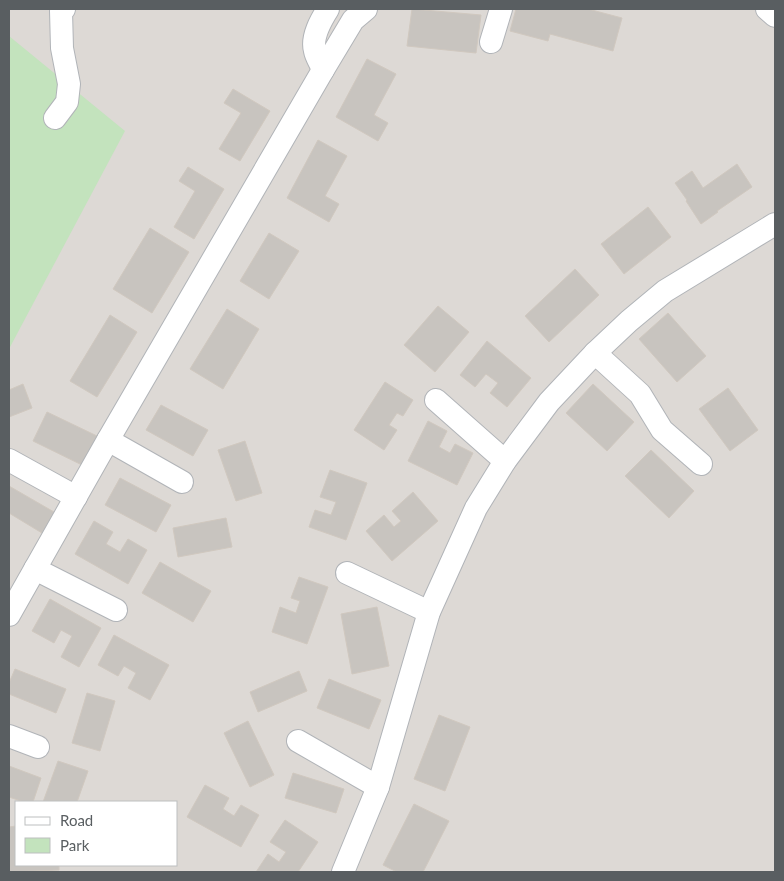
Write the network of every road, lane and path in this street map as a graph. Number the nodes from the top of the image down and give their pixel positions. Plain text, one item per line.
1 (64, 9) edge
2 (328, 9) edge
3 (366, 9) edge
4 (501, 9) edge
5 (767, 9) edge
6 (775, 16) edge
7 (491, 42) dead end
8 (323, 70) junction
9 (55, 118) dead end
10 (775, 224) edge
11 (595, 353) junction
12 (436, 400) dead end
13 (108, 440) junction
14 (9, 460) edge
15 (505, 461) junction
16 (701, 464) dead end
17 (182, 482) dead end
18 (76, 497) junction
19 (35, 568) junction
20 (346, 573) dead end
21 (116, 610) dead end
22 (429, 612) junction
23 (9, 614) edge
24 (9, 736) edge
25 (298, 741) dead end
26 (38, 748) dead end
27 (378, 787) junction
28 (343, 872) edge

1 - 9 street
2 - 8 street
3 - 8 street
4 - 7 street
5 - 6 street
8 - 13 street
10 - 11 street
11 - 15 street
11 - 16 street
12 - 15 street
13 - 17 street
13 - 18 street
14 - 18 street
15 - 22 street
18 - 19 street
19 - 21 street
19 - 23 street
20 - 22 street
22 - 27 street
24 - 26 street
25 - 27 street
27 - 28 street

